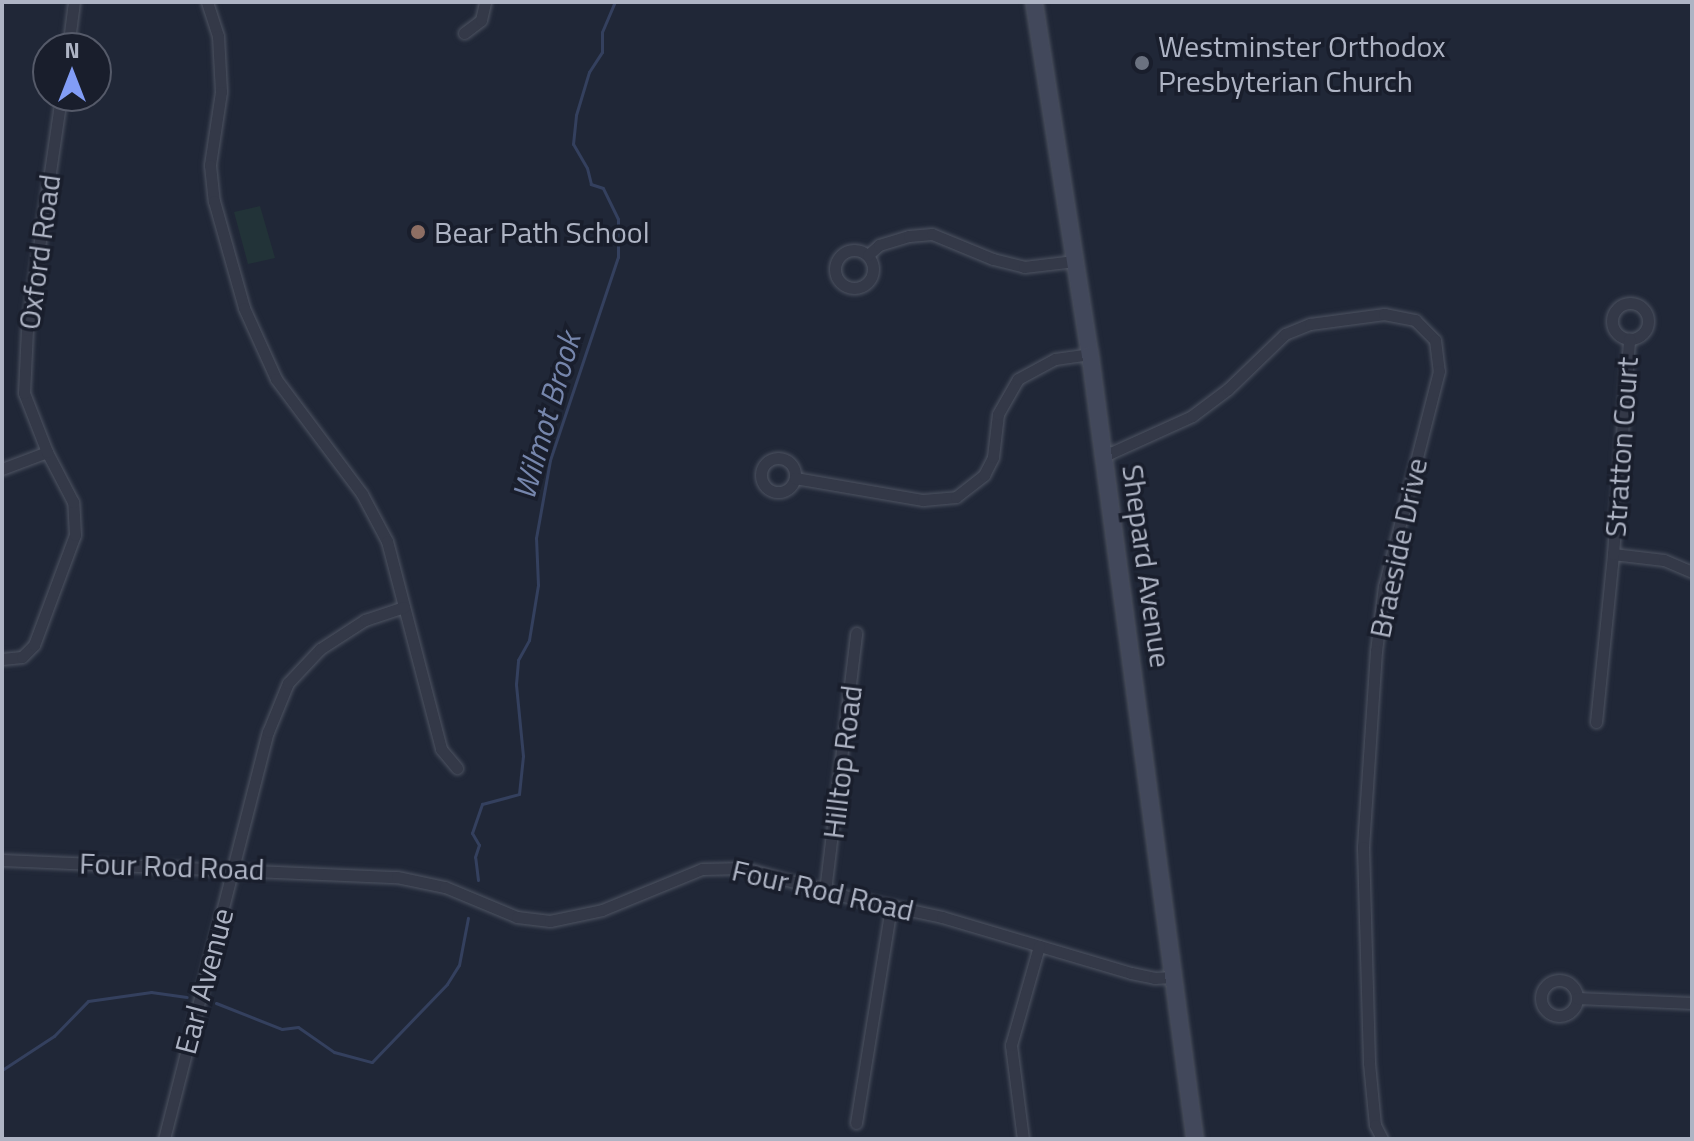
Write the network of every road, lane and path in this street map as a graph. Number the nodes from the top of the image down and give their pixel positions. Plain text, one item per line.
1 (74, 2) edge
2 (207, 2) edge
3 (485, 2) edge
4 (1034, 2) edge
5 (70, 32) edge
6 (464, 33) dead end
7 (59, 112) edge
8 (868, 255) dead end
9 (1075, 261) junction
10 (1629, 339) dead end
11 (1090, 354) junction
12 (47, 452) junction
13 (1104, 456) junction
14 (2, 469) edge
15 (795, 478) dead end
16 (1613, 554) junction
17 (1692, 572) edge
18 (404, 607) junction
19 (856, 633) dead end
20 (2, 659) edge
21 (1596, 722) dead end
22 (457, 768) dead end
23 (2, 860) edge
24 (235, 868) junction
25 (825, 891) junction
26 (891, 906) junction
27 (1039, 946) junction
28 (1173, 977) junction
29 (1577, 998) dead end
30 (1692, 1003) edge
31 (856, 1123) dead end
32 (164, 1139) edge
33 (1023, 1139) edge
34 (1195, 1139) edge
35 (1382, 1139) edge

1 - 5 street
2 - 18 street
3 - 6 street
4 - 9 main road, Shepard Avenue
7 - 12 street, Oxford Road
8 - 9 street
9 - 11 main road, Shepard Avenue
10 - 16 street, Stratton Court
11 - 13 main road, Shepard Avenue
11 - 15 street
12 - 14 street
12 - 20 street, Oxford Road
13 - 28 main road, Shepard Avenue
13 - 35 street, Braeside Drive
16 - 17 street
16 - 21 street, Stratton Court
18 - 22 street
18 - 24 street, Earl Avenue
19 - 25 street, Hilltop Road
23 - 24 street, Four Rod Road
24 - 25 street, Four Rod Road
24 - 32 street, Earl Avenue
25 - 26 street, Four Rod Road
26 - 27 street, Four Rod Road
26 - 31 street
27 - 28 street, Four Rod Road
27 - 33 street
28 - 34 main road, Shepard Avenue
29 - 30 street

